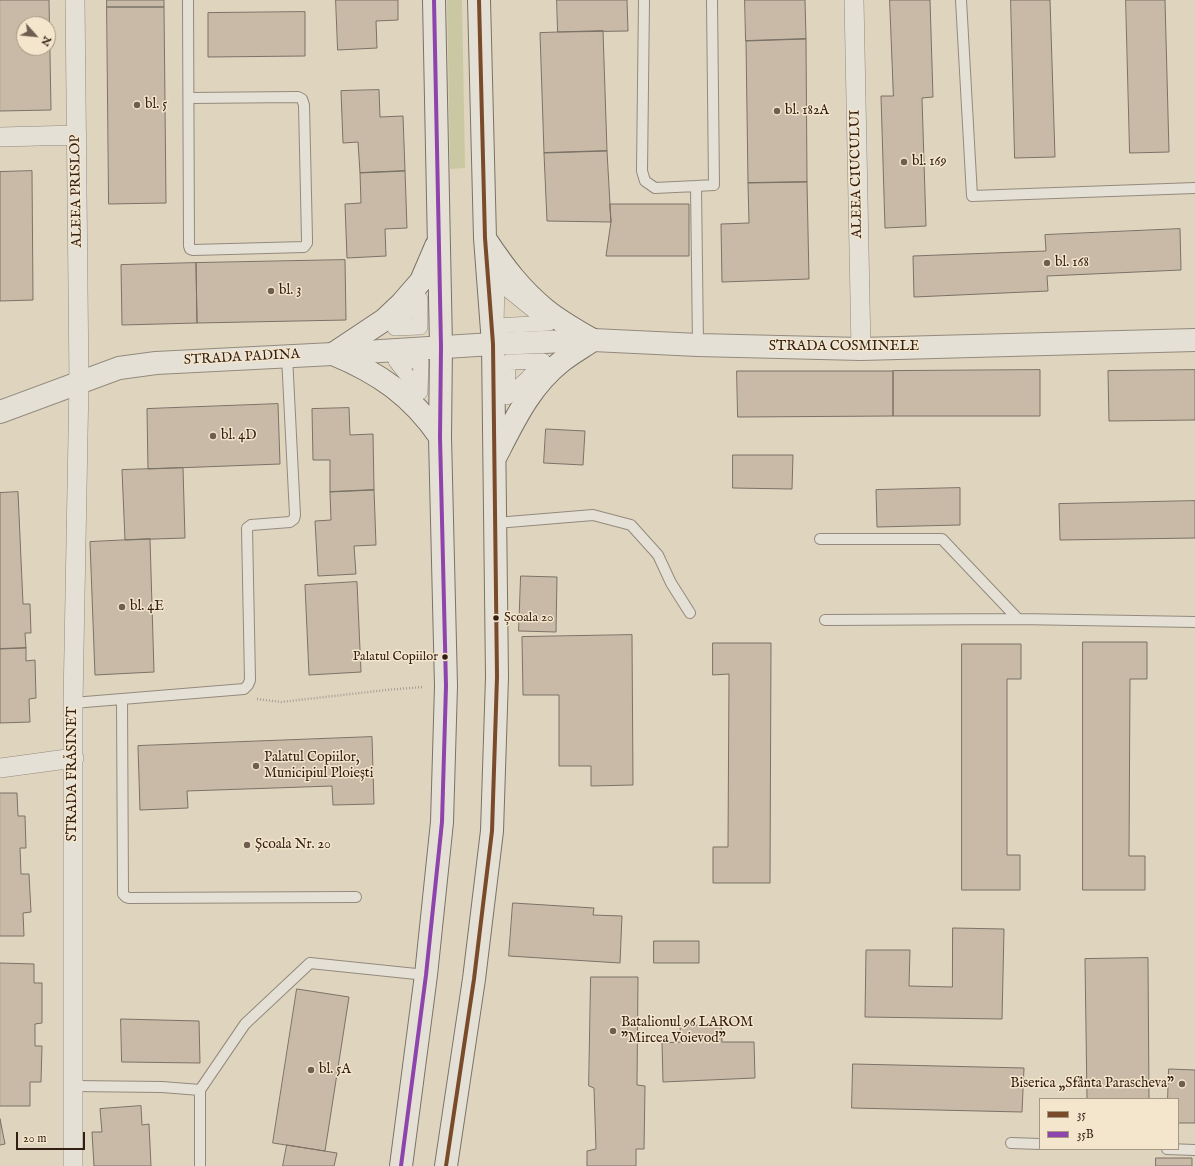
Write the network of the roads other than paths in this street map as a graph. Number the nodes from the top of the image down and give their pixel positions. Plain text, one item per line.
1 (75, 0) edge
2 (188, 0) edge
3 (434, 0) edge
4 (479, 0) edge
5 (644, 0) edge
6 (712, 0) edge
7 (854, 0) edge
8 (961, 0) edge
9 (189, 98) junction
10 (77, 135) junction
11 (0, 137) edge
12 (696, 186) junction
13 (1195, 188) edge
14 (485, 238) junction
15 (439, 241) junction
16 (593, 340) junction
17 (1195, 340) edge
18 (493, 344) junction
19 (698, 345) junction
20 (441, 346) junction
21 (861, 349) junction
22 (333, 354) junction
23 (287, 356) junction
24 (79, 382) junction
25 (0, 412) edge
26 (440, 437) junction
27 (495, 458) junction
28 (496, 523) junction
29 (820, 539) dead end
30 (690, 613) dead end
31 (1018, 619) junction
32 (825, 620) dead end
33 (1195, 622) edge
34 (122, 699) junction
35 (73, 702) junction
36 (74, 758) junction
37 (0, 768) edge
38 (356, 897) dead end
39 (426, 975) junction
40 (73, 1086) junction
41 (200, 1090) junction
42 (1011, 1143) dead end
43 (1039, 1144) edge
44 (1179, 1149) edge
45 (1195, 1150) edge
46 (73, 1166) edge
47 (200, 1166) edge
48 (402, 1166) edge
49 (446, 1166) edge

1 - 10 street, ALEEA PRISLOP
2 - 9 lane
3 - 15 main road
4 - 14 main road
5 - 12 lane
6 - 12 lane
7 - 21 street, ALEEA CIUCULUI
8 - 13 lane
9 - 9 lane
10 - 11 street
10 - 24 street, ALEEA PRISLOP
12 - 19 lane
14 - 16 main road
14 - 18 main road
15 - 20 main road
15 - 22 main road
16 - 18 main road, STRADA COSMINELE
16 - 19 main road, STRADA COSMINELE
16 - 27 main road
17 - 21 main road, STRADA COSMINELE
18 - 20 main road, STRADA PADINA
18 - 27 main road
19 - 21 main road, STRADA COSMINELE
20 - 22 main road, STRADA PADINA
20 - 26 main road
22 - 23 main road, STRADA PADINA
22 - 26 main road
23 - 24 main road, STRADA PADINA
23 - 34 lane
24 - 25 main road, STRADA PADINA
24 - 35 street, STRADA FRĂSINET
26 - 39 main road
27 - 28 main road
28 - 30 lane
28 - 49 main road
29 - 31 lane
31 - 32 lane
31 - 33 lane
34 - 35 lane
34 - 38 lane
35 - 36 street, STRADA FRĂSINET
36 - 37 street
36 - 40 street, STRADA FRĂSINET
39 - 41 lane
39 - 48 main road
40 - 41 lane
40 - 46 street, STRADA FRĂSINET
41 - 47 lane
42 - 43 lane
44 - 45 lane

